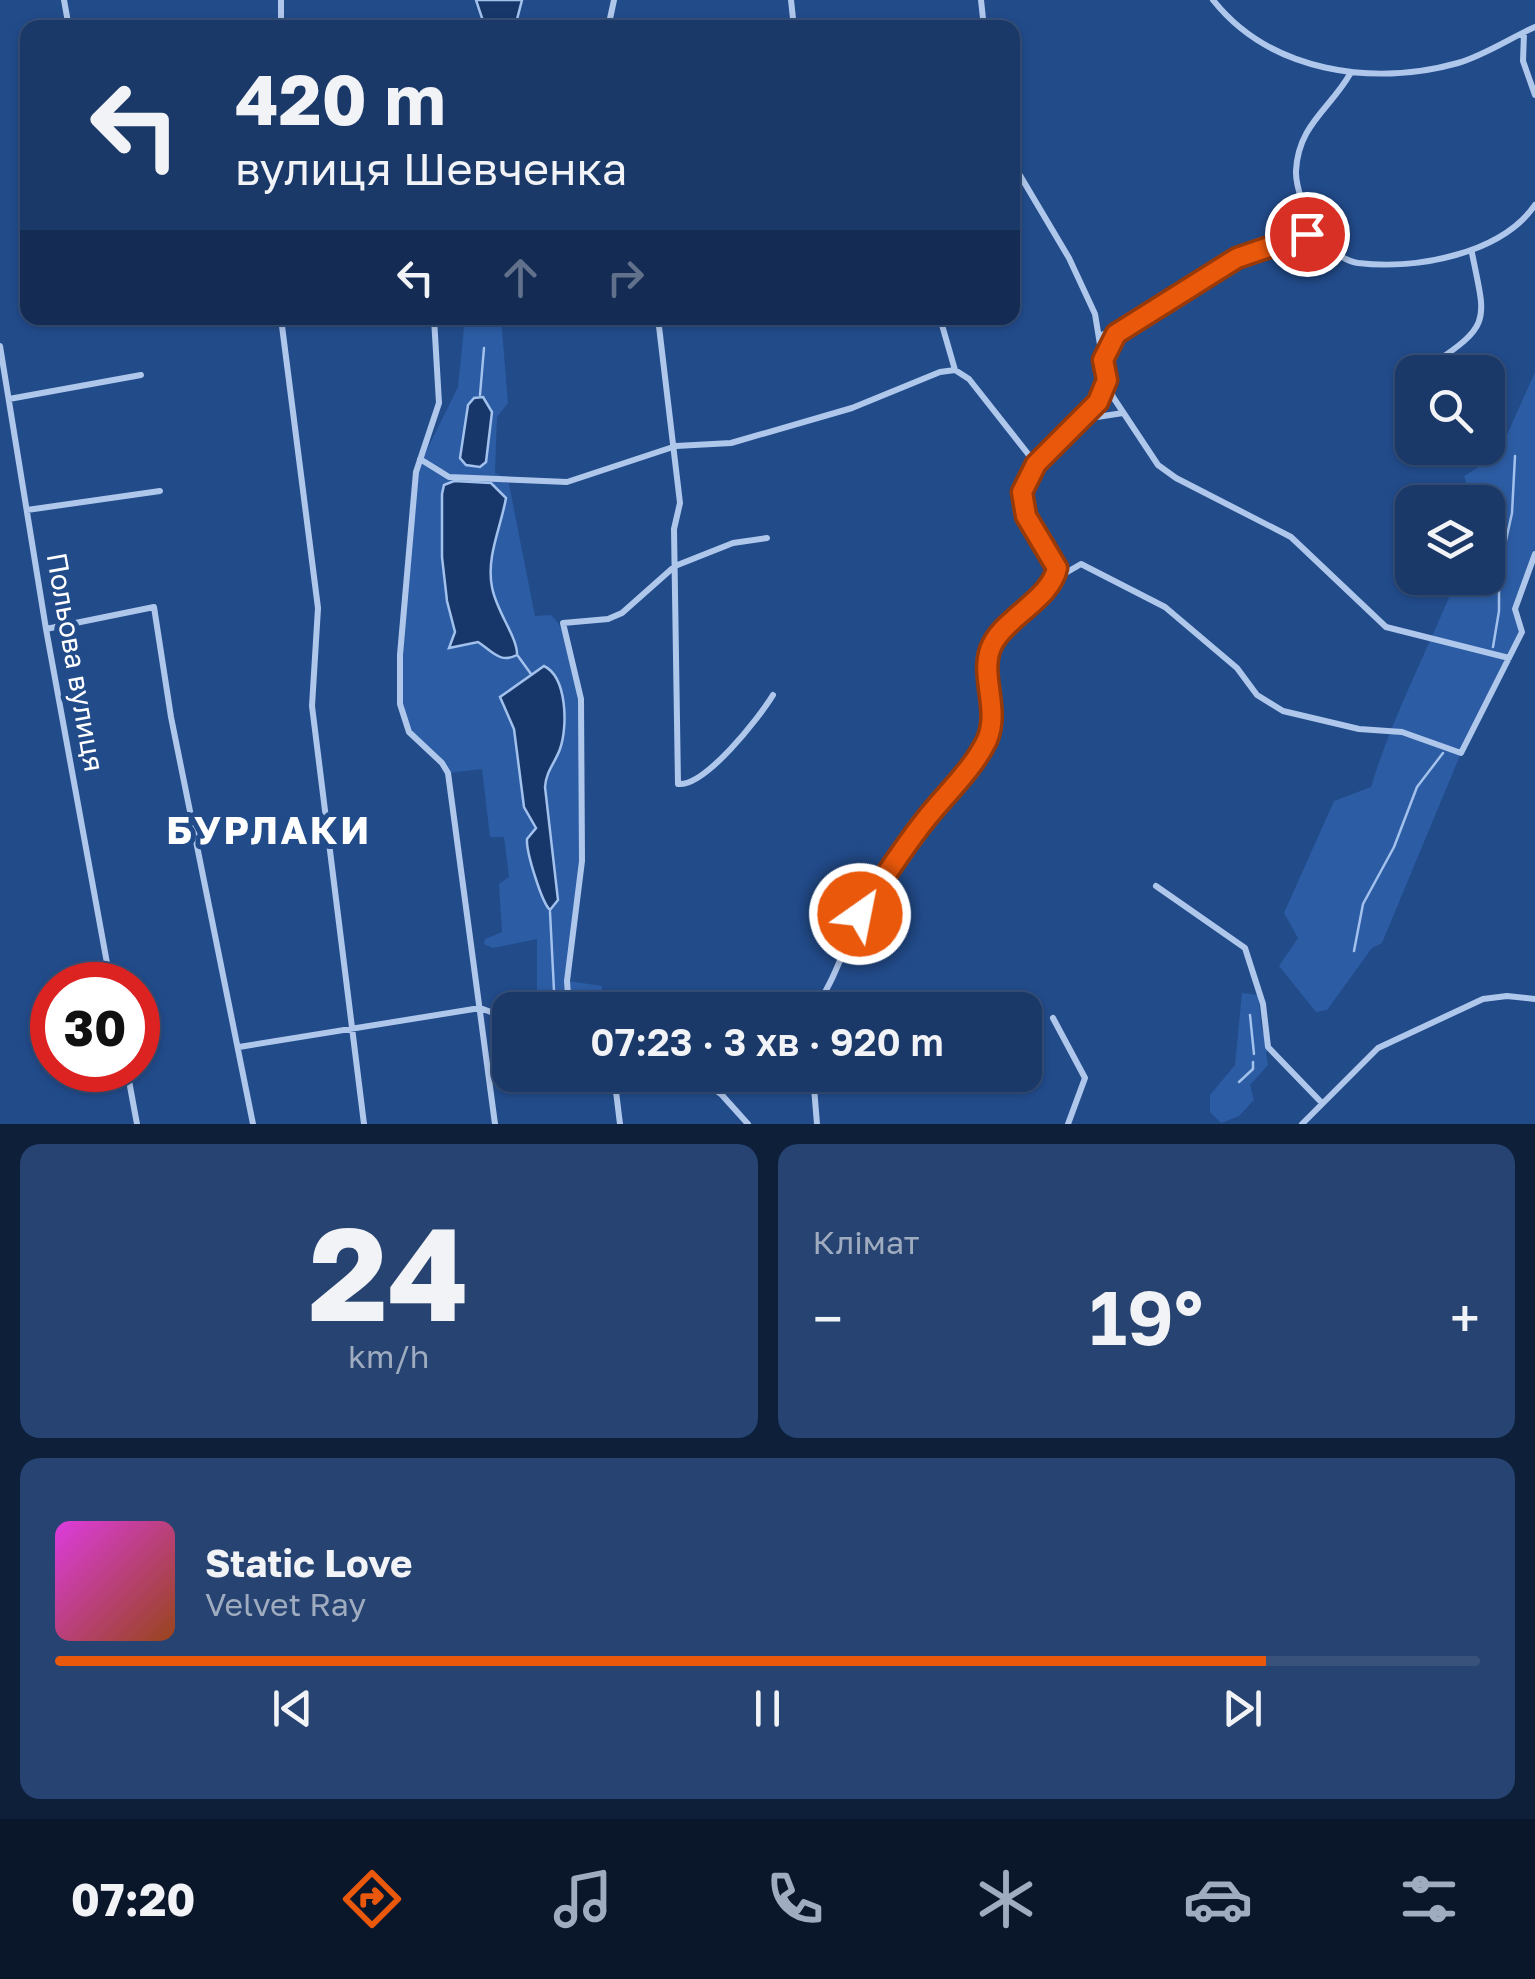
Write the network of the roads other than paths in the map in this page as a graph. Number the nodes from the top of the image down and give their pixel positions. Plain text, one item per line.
1 (1212, 0) edge
2 (1535, 28) edge
3 (1524, 32) junction
4 (1350, 74) junction
5 (1535, 95) edge
6 (1020, 175) edge
7 (1535, 205) edge
8 (1307, 234) junction
9 (1472, 253) junction
10 (281, 325) edge
11 (434, 325) edge
12 (659, 325) edge
13 (942, 325) edge
14 (1122, 327) junction
15 (1099, 336) junction
16 (0, 346) edge
17 (1446, 355) edge
18 (1103, 360) junction
19 (955, 370) junction
20 (141, 375) dead end
21 (1107, 380) junction
22 (9, 399) junction
23 (1122, 413) junction
24 (1084, 419) junction
25 (676, 446) junction
26 (420, 459) junction
27 (1036, 464) junction
28 (160, 491) dead end
29 (27, 510) junction
30 (767, 538) dead end
31 (1535, 554) edge
32 (675, 566) junction
33 (1055, 580) junction
34 (46, 629) junction
35 (1535, 630) edge
36 (1522, 632) junction
37 (1509, 658) junction
38 (774, 696) dead end
39 (1156, 886) dead end
40 (108, 962) edge
41 (568, 992) edge
42 (826, 992) edge
43 (1535, 999) edge
44 (480, 1008) junction
45 (492, 1012) edge
46 (1053, 1018) dead end
47 (351, 1026) junction
48 (239, 1046) junction
49 (131, 1092) edge
50 (616, 1092) edge
51 (719, 1092) edge
52 (725, 1092) edge
53 (815, 1092) edge
54 (722, 1094) junction
55 (1321, 1102) junction
56 (137, 1124) edge
57 (253, 1124) edge
58 (364, 1124) edge
59 (495, 1124) edge
60 (620, 1124) edge
61 (748, 1124) edge
62 (818, 1124) edge
63 (1068, 1124) edge
64 (1302, 1124) edge

1 - 4 street
2 - 3 street
3 - 4 street
3 - 5 street
4 - 8 street
6 - 15 street
7 - 9 street
8 - 9 street
8 - 14 street
9 - 17 street
10 - 47 street
11 - 26 street
12 - 25 street
13 - 19 street
14 - 15 street
14 - 18 street
15 - 18 street
16 - 22 street, Польова вулиця
18 - 21 street
19 - 25 street
19 - 27 street
20 - 22 street
21 - 23 street
21 - 24 street
22 - 29 street, Польова вулиця
23 - 24 street
23 - 37 street
24 - 27 street
25 - 26 street
25 - 32 street
26 - 44 street
27 - 33 street
28 - 29 street
29 - 34 street, Польова вулиця
30 - 32 street
31 - 36 street
32 - 38 street
32 - 41 street
33 - 37 street
33 - 42 street
34 - 40 street, Польова вулиця
34 - 48 street
35 - 36 street
36 - 37 street
39 - 55 street
43 - 55 street
44 - 45 street
44 - 47 street
44 - 59 street
46 - 63 street
47 - 48 street
47 - 58 street
48 - 57 street
49 - 56 street
50 - 60 street
51 - 54 street
52 - 54 street
53 - 62 street
54 - 61 street
55 - 64 street

